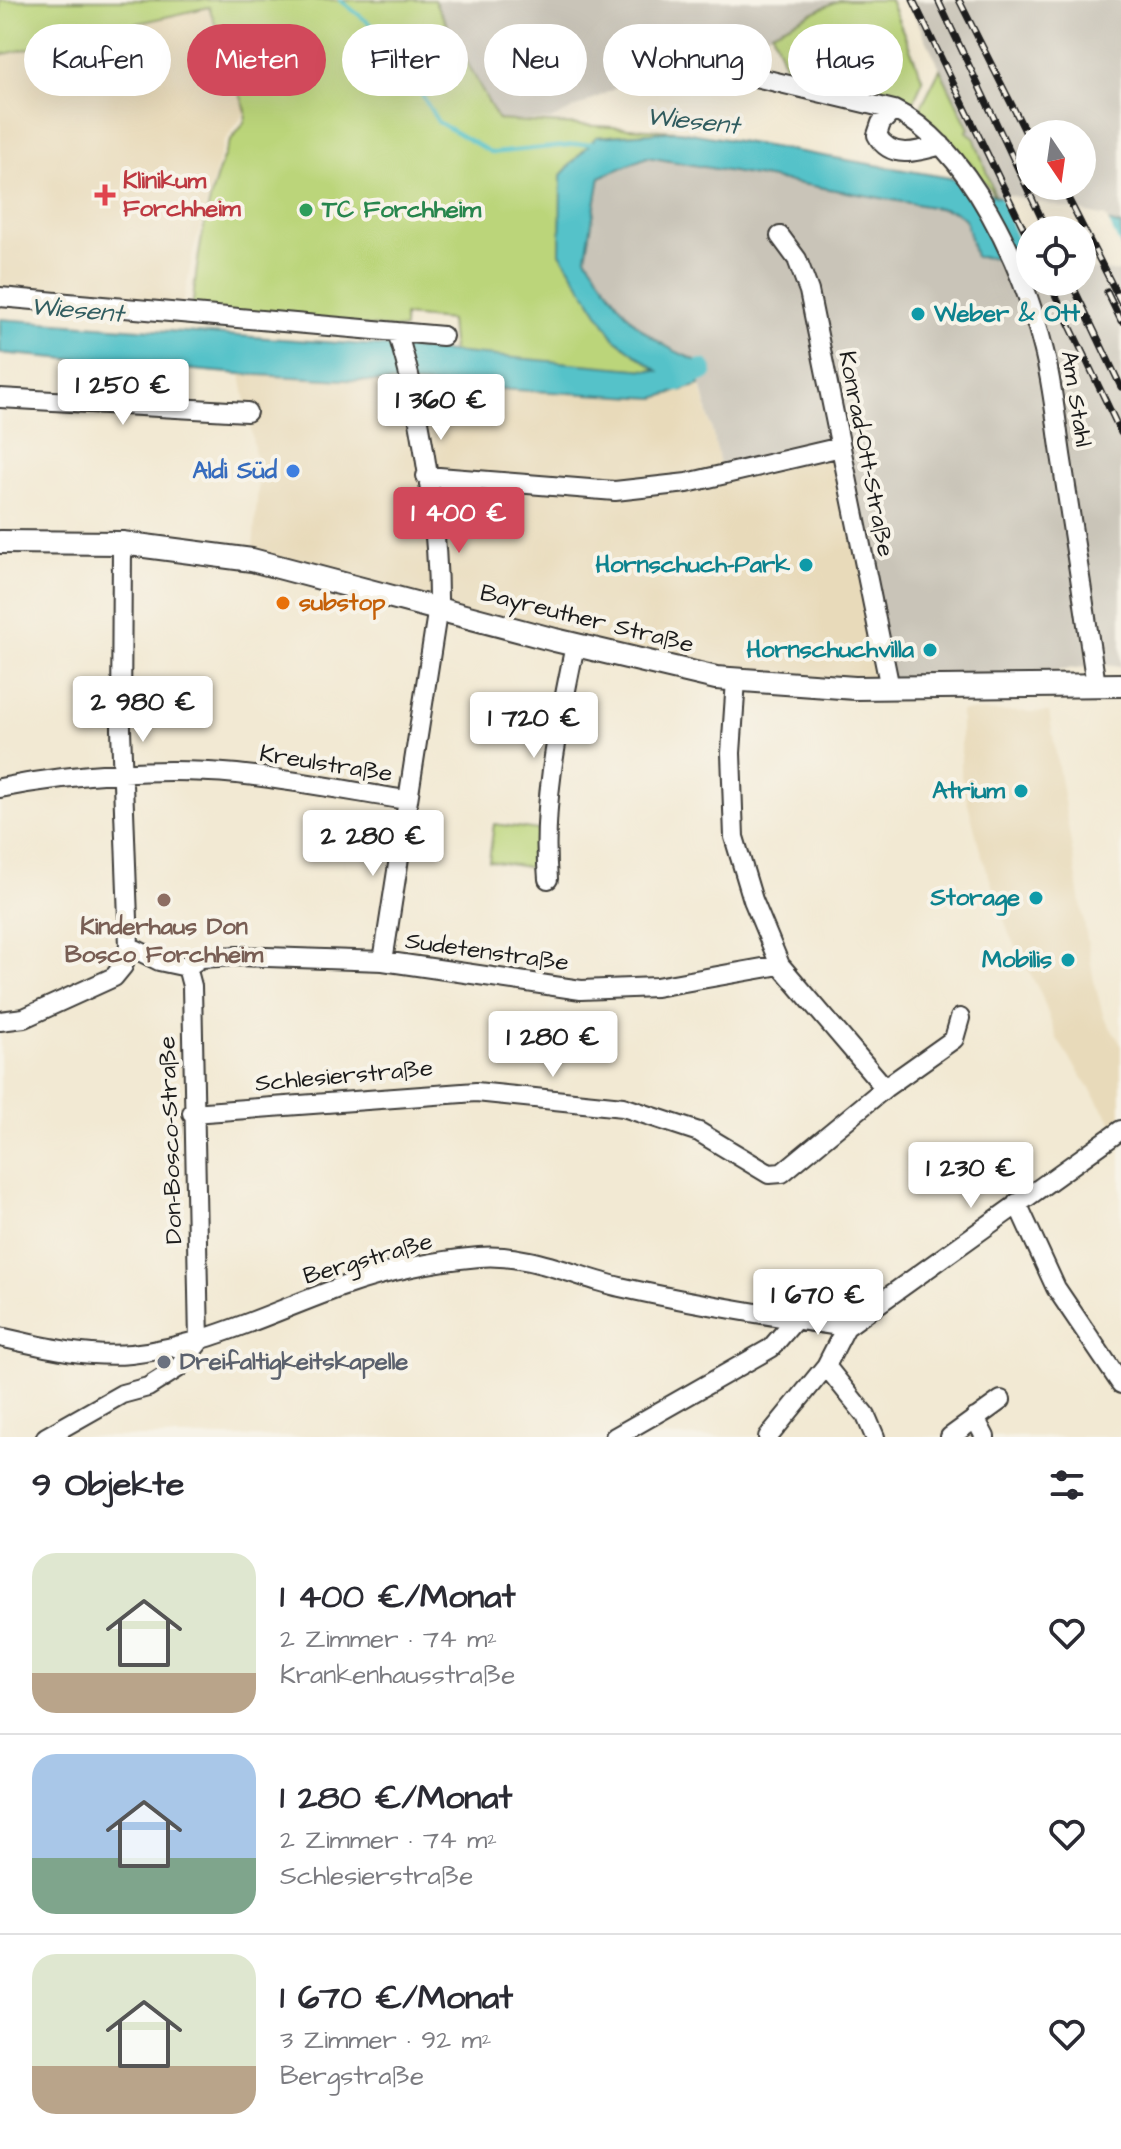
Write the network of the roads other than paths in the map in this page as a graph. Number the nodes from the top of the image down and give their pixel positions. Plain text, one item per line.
1 (772, 81) edge
2 (894, 110) junction
3 (941, 145) junction
4 (780, 236) dead end
5 (0, 297) edge
6 (443, 336) dead end
7 (398, 337) junction
8 (0, 398) edge
9 (247, 412) dead end
10 (841, 447) junction
11 (426, 476) junction
12 (0, 542) edge
13 (122, 543) junction
14 (438, 607) junction
15 (575, 645) junction
16 (736, 680) junction
17 (1096, 685) junction
18 (1121, 685) edge
19 (890, 688) junction
20 (124, 774) junction
21 (0, 788) edge
22 (406, 800) junction
23 (548, 879) dead end
24 (129, 946) junction
25 (159, 961) junction
26 (383, 961) junction
27 (780, 965) junction
28 (123, 966) junction
29 (187, 967) junction
30 (960, 1018) dead end
31 (0, 1021) edge
32 (885, 1088) junction
33 (192, 1113) junction
34 (1121, 1130) edge
35 (1017, 1203) junction
36 (795, 1320) junction
37 (846, 1327) junction
38 (0, 1337) edge
39 (199, 1342) junction
40 (1114, 1356) edge
41 (826, 1366) junction
42 (1121, 1384) edge
43 (1001, 1400) dead end
44 (975, 1418) junction
45 (46, 1437) edge
46 (615, 1437) edge
47 (768, 1437) edge
48 (875, 1437) edge
49 (950, 1437) edge
50 (985, 1437) edge

1 - 2 street, Am Stahl
2 - 3 street, Am Stahl
2 - 3 street
3 - 17 street, Am Stahl
4 - 10 street, Konrad-Ott-Straße
5 - 7 street
6 - 7 street
7 - 11 street
8 - 9 street
10 - 11 street
10 - 19 street, Konrad-Ott-Straße
11 - 14 street
12 - 13 main road, Bayreuther Straße
13 - 14 main road, Bayreuther Straße
13 - 20 street
14 - 15 main road, Bayreuther Straße
14 - 22 street
15 - 16 main road, Bayreuther Straße
15 - 23 street
16 - 19 main road, Bayreuther Straße
16 - 27 street
17 - 18 main road, Bayreuther Straße
17 - 19 main road, Bayreuther Straße
20 - 21 street, Kreulstraße
20 - 22 street, Kreulstraße
20 - 24 street
22 - 26 street
24 - 25 street
24 - 28 street
25 - 28 street
25 - 29 street
26 - 27 street, Sudetenstraße
26 - 29 street, Sudetenstraße
27 - 32 street
28 - 31 street
29 - 33 street, Don-Bosco-Straße
30 - 32 street, Schlesierstraße
32 - 33 street, Schlesierstraße
33 - 39 street, Don-Bosco-Straße
34 - 35 street
35 - 37 street
35 - 40 street
36 - 37 street, Bergstraße
36 - 39 street, Bergstraße
36 - 46 street
37 - 41 street
38 - 39 street, Bergstraße
39 - 45 street
40 - 42 street
41 - 47 street
41 - 48 street
43 - 44 street
44 - 49 street
44 - 50 street

